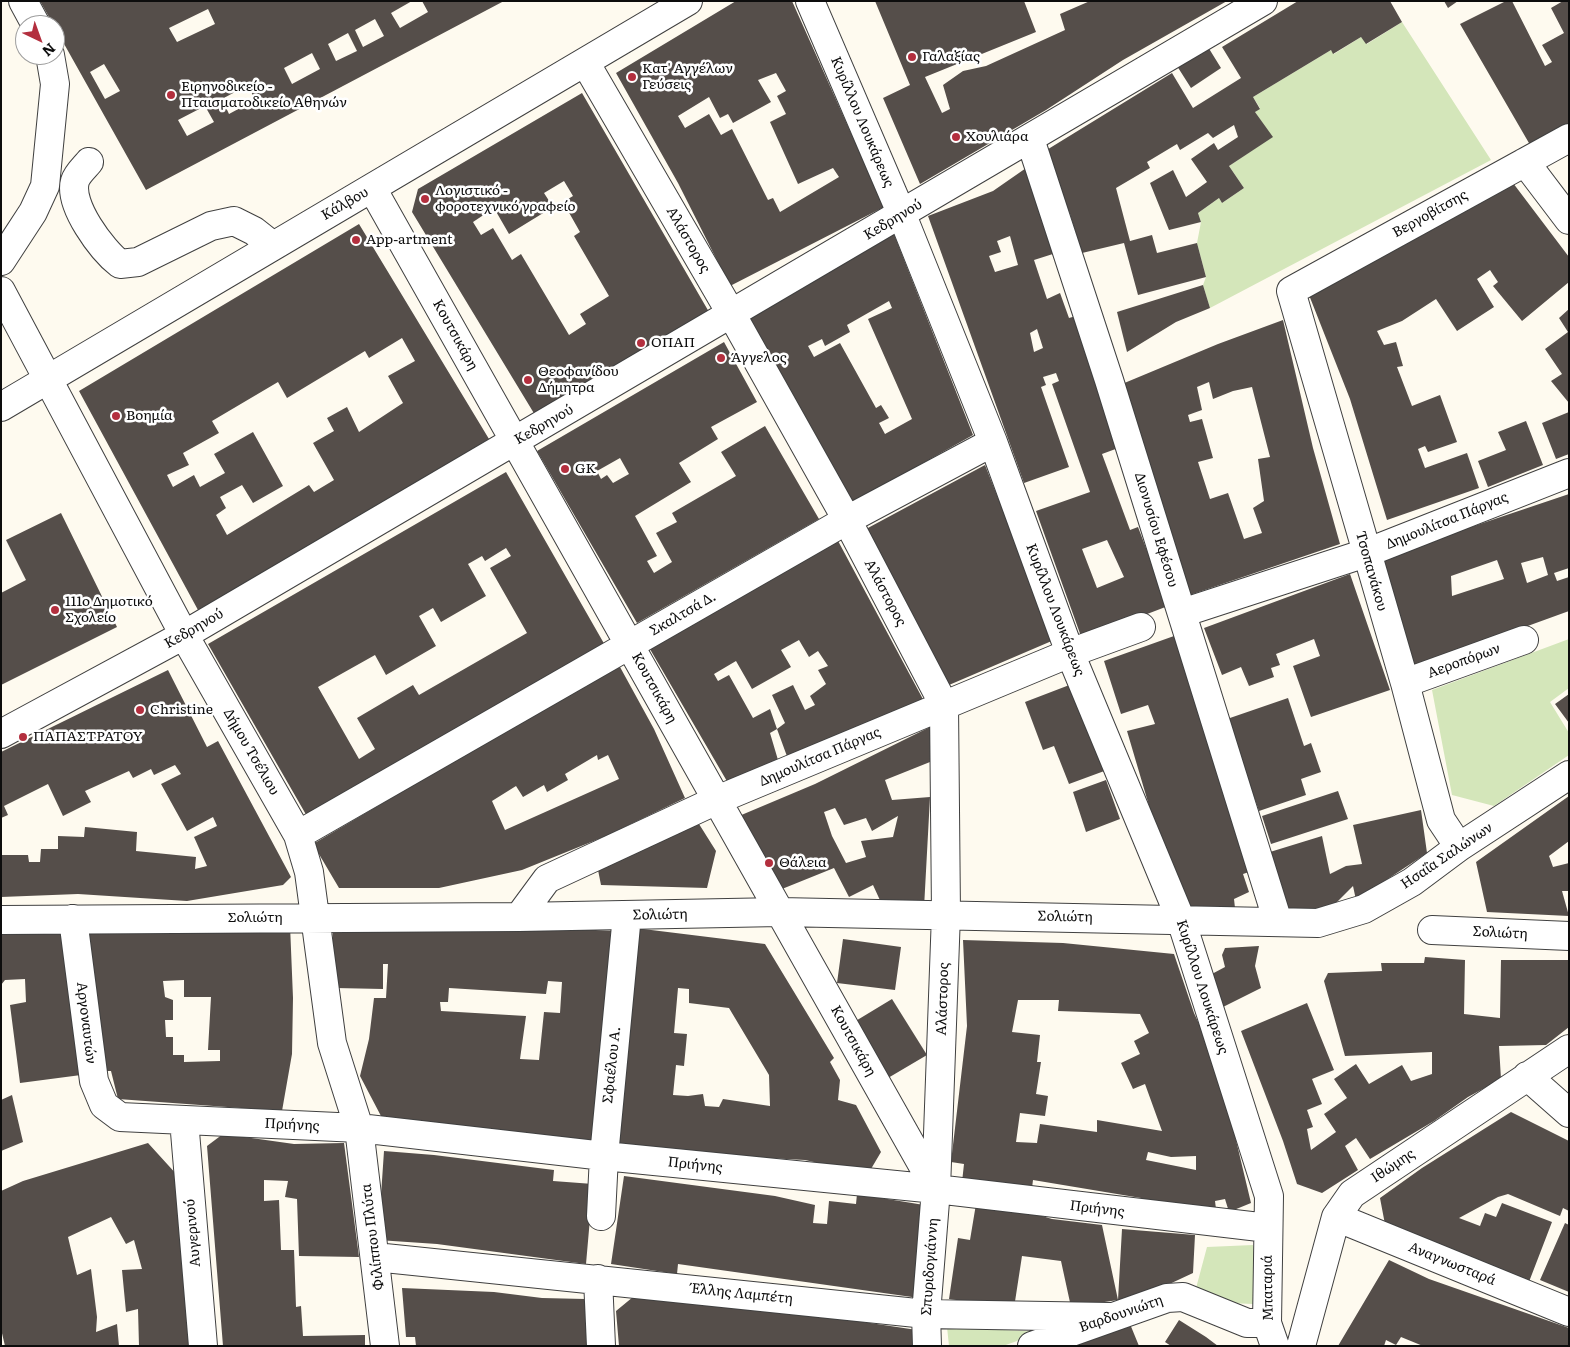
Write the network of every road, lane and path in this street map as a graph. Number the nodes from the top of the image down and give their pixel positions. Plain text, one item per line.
1 (23, 1) edge
2 (688, 1) edge
3 (810, 1) edge
4 (1263, 1) edge
5 (31, 15) edge
6 (585, 62) junction
7 (52, 65) edge
8 (1030, 138) junction
9 (1569, 138) edge
10 (89, 162) dead end
11 (1524, 162) junction
12 (372, 188) junction
13 (902, 215) junction
14 (1569, 220) edge
15 (273, 246) junction
16 (1, 261) edge
17 (1291, 290) joint
18 (1, 291) edge
19 (732, 315) junction
20 (49, 378) junction
21 (1, 408) edge
22 (515, 442) junction
23 (993, 442) junction
24 (1569, 473) edge
25 (847, 520) junction
26 (1366, 553) junction
27 (1182, 614) junction
28 (1141, 627) dead end
29 (184, 635) junction
30 (1524, 640) dead end
31 (630, 645) junction
32 (1070, 653) junction
33 (1404, 683) junction
34 (944, 705) junction
35 (1, 734) edge
36 (1569, 775) edge
37 (717, 800) junction
38 (298, 836) junction
39 (1459, 847) junction
40 (780, 912) junction
41 (946, 914) junction
42 (519, 916) junction
43 (627, 916) junction
44 (315, 918) junction
45 (73, 919) junction
46 (1, 920) edge
47 (1181, 920) junction
48 (1278, 922) junction
49 (1318, 923) joint
50 (1432, 930) dead end
51 (1569, 936) edge
52 (1569, 1049) edge
53 (1527, 1076) junction
54 (1569, 1113) edge
55 (120, 1117) joint
56 (184, 1120) junction
57 (359, 1128) junction
58 (604, 1156) junction
59 (936, 1189) junction
60 (601, 1216) dead end
61 (1336, 1217) junction
62 (1268, 1228) junction
63 (376, 1257) junction
64 (598, 1279) junction
65 (1569, 1312) edge
66 (926, 1314) junction
67 (1109, 1317) junction
68 (1271, 1334) edge
69 (203, 1346) edge
70 (385, 1346) edge
71 (601, 1346) edge
72 (927, 1346) edge
73 (1032, 1346) edge
74 (1301, 1346) edge

1 - 5 street
2 - 6 street, Κάλβου
3 - 13 street, Κυρίλλου Λουκάρεως
4 - 8 street, Κεδρηνού
6 - 12 street, Κάλβου
6 - 19 street, Αλάστορος
7 - 16 street
8 - 13 street, Κεδρηνού
8 - 27 street, Διονυσίου Εφέσου
9 - 11 street, Βεργοβίτσης
10 - 15 street
11 - 14 street
11 - 17 street, Βεργοβίτσης
12 - 15 street, Κάλβου
12 - 22 street, Κουτσικάρη
13 - 19 street, Κεδρηνού
13 - 23 street, Κυρίλλου Λουκάρεως
15 - 20 street, Κάλβου
17 - 26 street, Τσοπανάκου
18 - 20 street, Δήμου Τσέλιου
19 - 22 street, Κεδρηνού
19 - 25 street, Αλάστορος
20 - 21 street, Κάλβου
20 - 29 street, Δήμου Τσέλιου
22 - 29 street, Κεδρηνού
22 - 31 street, Κουτσικάρη
23 - 25 street, Σκαλτσά Δ.
23 - 32 street, Κυρίλλου Λουκάρεως
24 - 26 street, Δημουλίτσα Πάργας
25 - 31 street, Σκαλτσά Δ.
25 - 34 street, Αλάστορος
26 - 27 street, Δημουλίτσα Πάργας
26 - 33 street, Τσοπανάκου
27 - 48 street, Διονυσίου Εφέσου
28 - 32 street, Δημουλίτσα Πάργας
29 - 35 street, Κεδρηνού
29 - 38 street, Δήμου Τσέλιου
30 - 33 street, Αεροπόρων
31 - 37 street, Κουτσικάρη
31 - 38 street, Σκαλτσά Δ.
32 - 34 street, Δημουλίτσα Πάργας
32 - 47 street, Κυρίλλου Λουκάρεως
33 - 39 street, Τσοπανάκου
34 - 37 street, Δημουλίτσα Πάργας
34 - 41 street, Αλάστορος
36 - 39 street, Ησαΐα Σαλώνων
37 - 40 street, Κουτσικάρη
37 - 42 street, Δημουλίτσα Πάργας
38 - 44 street, Δήμου Τσέλιου
39 - 49 street, Ησαΐα Σαλώνων
40 - 41 street, Σολιώτη
40 - 43 street, Σολιώτη
40 - 59 street, Κουτσικάρη
41 - 47 street, Σολιώτη
41 - 59 street, Αλάστορος
42 - 43 street, Σολιώτη
42 - 44 street, Σολιώτη
43 - 58 street, Σφαέλου Α.
44 - 45 street, Σολιώτη
44 - 57 street, Δήμου Τσέλιου
45 - 46 street, Σολιώτη
45 - 55 street, Αργοναυτών
47 - 48 street, Σολιώτη
47 - 62 street, Κυρίλλου Λουκάρεως
48 - 49 street, Σολιώτη
50 - 51 street, Σολιώτη
52 - 53 street, Ιθώμης
53 - 54 street
53 - 61 street, Ιθώμης
55 - 56 street, Πριήνης
56 - 57 street, Πριήνης
56 - 69 street, Αυγερινού
57 - 58 street, Πριήνης
57 - 63 street, Φιλίππου Πλύτα
58 - 59 street, Πριήνης
58 - 60 street, Σφαέλου Α.
59 - 62 street, Πριήνης
59 - 66 street, Σπυριδογιάννη
61 - 65 street, Αναγνωσταρά
61 - 74 street, Ιθώμης
62 - 68 street, Μπαταριά
63 - 64 street, Έλλης Λαμπέτη
63 - 70 street, Φιλίππου Πλύτα
64 - 66 street, Έλλης Λαμπέτη
64 - 71 street
66 - 67 street, Έλλης Λαμπέτη
66 - 72 street, Σπυριδογιάννη
67 - 68 street, Βαρδουνιώτη
67 - 73 street, Βαρδουνιώτη

